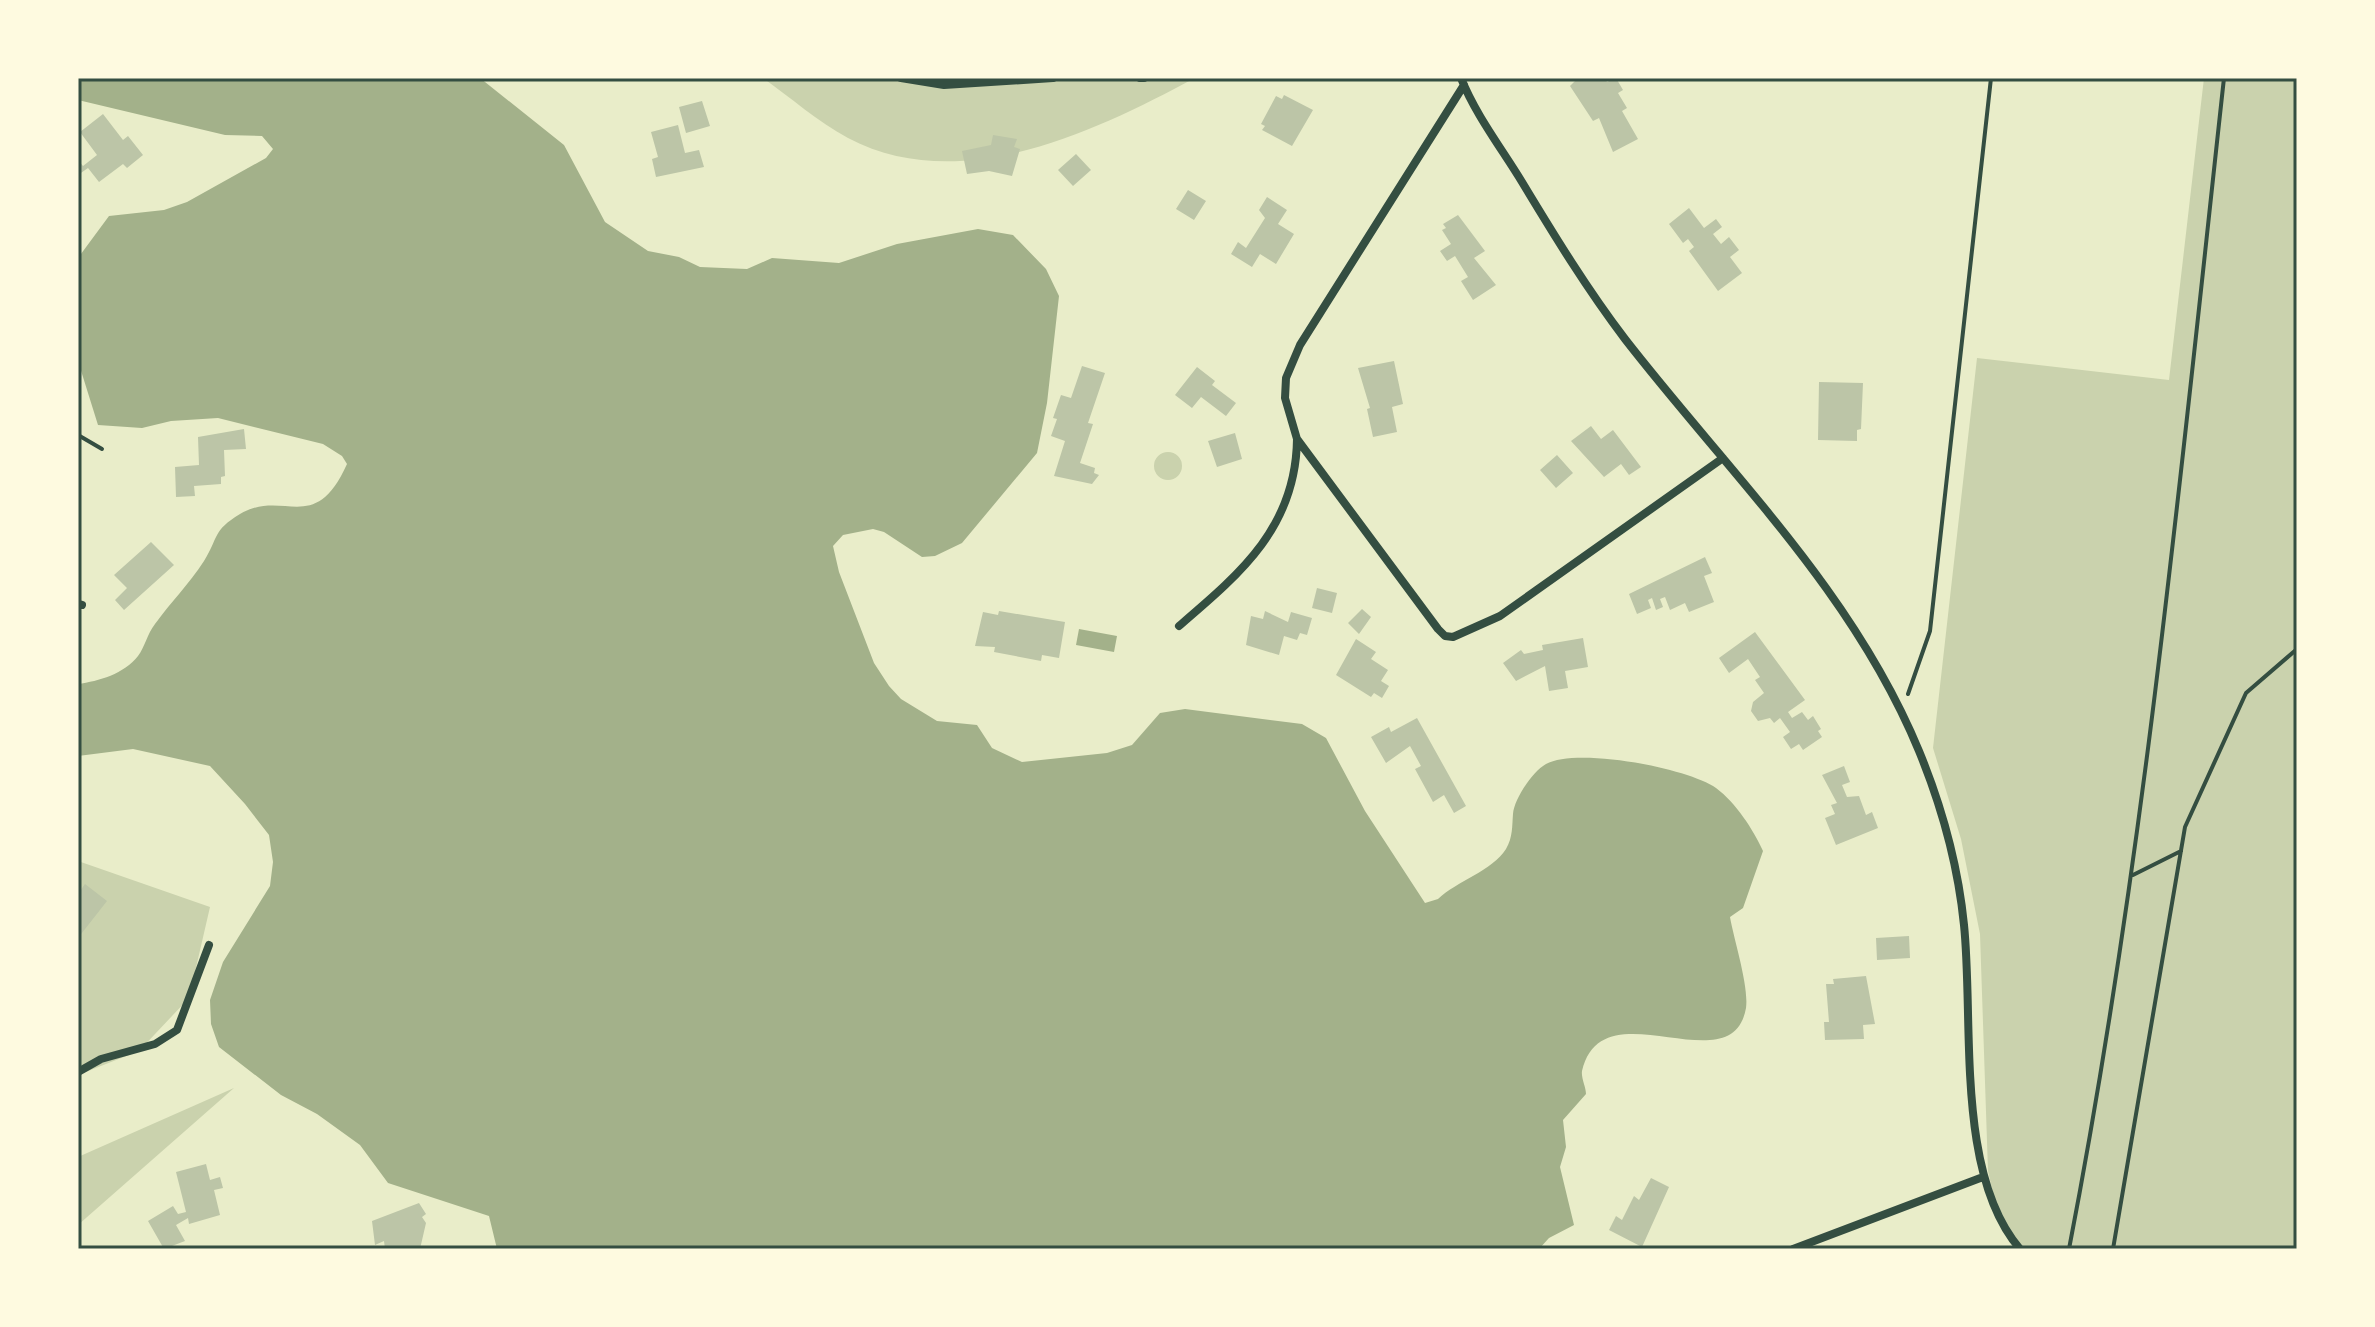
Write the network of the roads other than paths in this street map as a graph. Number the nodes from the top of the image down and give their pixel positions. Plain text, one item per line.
1 (901, 78) edge
2 (1053, 78) edge
3 (1463, 82) edge
4 (78, 435) edge
5 (1297, 439) junction
6 (102, 449) dead end
7 (1723, 458) junction
8 (1179, 626) dead end
9 (209, 945) dead end
10 (78, 1072) edge
11 (1983, 1177) junction
12 (1793, 1249) edge
13 (2020, 1249) edge

1 - 2 street
3 - 5 street
3 - 7 street
4 - 6 lane
5 - 7 street
5 - 8 street
7 - 11 street
9 - 10 street
11 - 12 street
11 - 13 street

